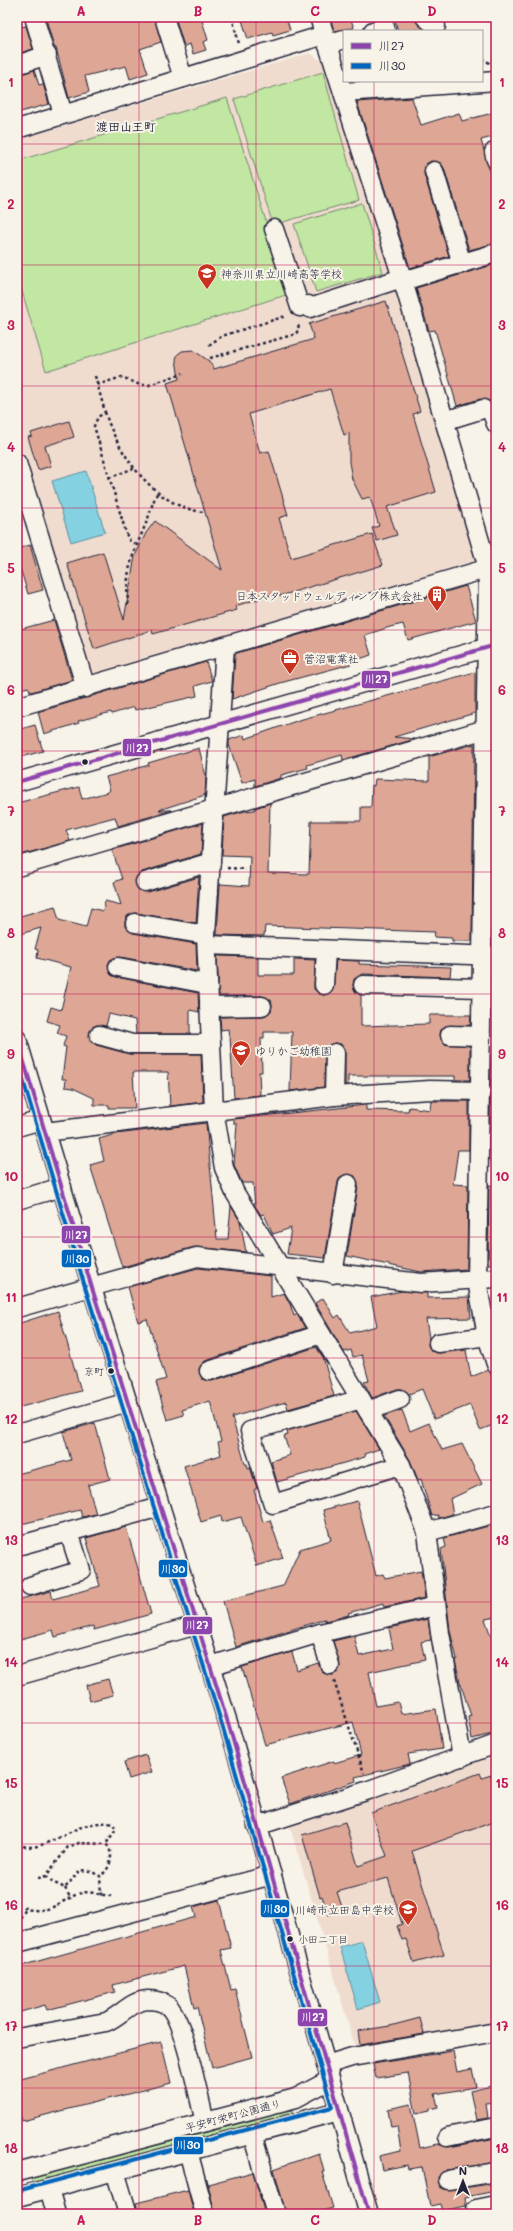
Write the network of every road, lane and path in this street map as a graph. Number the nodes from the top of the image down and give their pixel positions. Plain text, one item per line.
1 (34, 17) edge
2 (164, 17) edge
3 (232, 17) edge
4 (319, 17) edge
5 (376, 30) edge
6 (386, 30) edge
7 (332, 40) edge
8 (240, 50) dead end
9 (46, 55) junction
10 (17, 64) edge
11 (182, 78) junction
12 (483, 81) edge
13 (496, 81) edge
14 (464, 82) edge
15 (400, 84) edge
16 (344, 92) junction
17 (63, 114) junction
18 (17, 129) edge
19 (434, 171) dead end
20 (274, 229) dead end
21 (496, 253) edge
22 (462, 264) junction
23 (402, 279) junction
24 (289, 316) dead end
25 (296, 319) dead end
26 (209, 345) dead end
27 (210, 358) dead end
28 (183, 373) dead end
29 (95, 376) dead end
30 (97, 385) junction
31 (106, 412) junction
32 (491, 415) edge
33 (444, 421) junction
34 (17, 463) edge
35 (134, 468) junction
36 (110, 478) junction
37 (158, 492) junction
38 (205, 512) dead end
39 (136, 545) junction
40 (492, 567) edge
41 (128, 605) dead end
42 (225, 646) junction
43 (492, 646) edge
44 (86, 688) junction
45 (17, 707) edge
46 (219, 725) junction
47 (491, 728) edge
48 (17, 782) edge
49 (215, 810) junction
50 (491, 819) edge
51 (210, 862) junction
52 (17, 867) edge
53 (145, 882) dead end
54 (135, 923) dead end
55 (206, 940) junction
56 (326, 950) junction
57 (490, 956) edge
58 (118, 967) dead end
59 (207, 984) junction
60 (324, 985) dead end
61 (363, 985) dead end
62 (482, 988) junction
63 (262, 1006) dead end
64 (209, 1007) junction
65 (99, 1035) dead end
66 (450, 1035) dead end
67 (211, 1044) junction
68 (486, 1045) edge
69 (18, 1049) edge
70 (335, 1054) dead end
71 (481, 1091) junction
72 (334, 1096) junction
73 (214, 1110) junction
74 (43, 1126) junction
75 (17, 1127) edge
76 (348, 1184) dead end
77 (62, 1187) junction
78 (17, 1200) edge
79 (282, 1268) junction
80 (333, 1274) junction
81 (496, 1278) edge
82 (477, 1281) junction
83 (92, 1288) junction
84 (17, 1308) edge
85 (321, 1334) junction
86 (487, 1336) junction
87 (438, 1343) dead end
88 (496, 1364) edge
89 (209, 1371) dead end
90 (400, 1399) dead end
91 (128, 1402) junction
92 (364, 1405) junction
93 (17, 1434) edge
94 (401, 1465) junction
95 (160, 1507) junction
96 (496, 1513) edge
97 (69, 1532) junction
98 (427, 1532) junction
99 (17, 1546) edge
100 (30, 1586) dead end
101 (436, 1606) junction
102 (197, 1625) junction
103 (320, 1633) junction
104 (330, 1665) joint
105 (210, 1666) junction
106 (17, 1676) edge
107 (496, 1744) edge
108 (462, 1757) junction
109 (369, 1790) junction
110 (258, 1826) junction
111 (106, 1844) junction
112 (17, 1846) edge
113 (272, 1875) junction
114 (46, 1876) junction
115 (100, 1876) junction
116 (38, 1878) dead end
117 (65, 1888) junction
118 (101, 1896) junction
119 (112, 1896) dead end
120 (71, 1898) junction
121 (17, 1923) edge
122 (17, 1943) edge
123 (496, 2032) edge
124 (17, 2038) edge
125 (328, 2073) junction
126 (339, 2111) junction
127 (205, 2122) junction
128 (496, 2127) edge
129 (252, 2134) junction
130 (447, 2137) dead end
131 (188, 2151) junction
132 (18, 2166) edge
133 (115, 2171) junction
134 (496, 2172) edge
135 (448, 2180) dead end
136 (49, 2188) junction
137 (17, 2197) edge
138 (496, 2205) edge
139 (476, 2209) dead end
140 (56, 2214) edge
141 (128, 2214) edge
142 (205, 2214) edge
143 (276, 2214) edge
144 (369, 2214) edge

1 - 9 street
2 - 11 street
3 - 8 path
4 - 7 street
5 - 6 street
7 - 11 street
7 - 16 street
9 - 10 street
9 - 17 street
11 - 17 street
12 - 13 street
14 - 15 street
15 - 16 street
16 - 23 street
17 - 18 street
19 - 22 street
20 - 23 street
21 - 22 street
22 - 23 street
23 - 33 street
24 - 26 path
25 - 27 path
28 - 30 path
29 - 30 path
30 - 31 path
31 - 35 path
31 - 36 path
32 - 33 street
33 - 40 street
34 - 44 street
35 - 36 path
35 - 37 path
36 - 39 path
37 - 38 path
37 - 39 path
39 - 41 path
40 - 42 street
40 - 43 street
42 - 44 street
42 - 46 street
43 - 46 street
43 - 47 street
44 - 45 street
46 - 48 street
46 - 49 street
47 - 49 street
47 - 50 street
49 - 51 street
49 - 52 street
50 - 57 street
51 - 53 street
51 - 55 street
54 - 55 street
55 - 56 street
55 - 59 street
56 - 57 street
56 - 60 street
57 - 62 street
58 - 59 street
59 - 64 street
61 - 62 street
62 - 68 street
63 - 64 street
64 - 67 street
65 - 67 street
66 - 68 street
67 - 73 street
68 - 71 street
69 - 74 street
70 - 72 street
71 - 72 street
71 - 82 street
72 - 73 street
73 - 74 street
73 - 79 street
74 - 75 street
74 - 77 street
76 - 80 street
77 - 78 street
77 - 83 street
79 - 80 street
79 - 83 street
79 - 85 street
80 - 82 street
81 - 82 street
82 - 86 street
83 - 84 street
83 - 91 street
85 - 89 street
85 - 92 street
86 - 87 street
86 - 88 street
90 - 92 street
91 - 93 street
91 - 95 street
92 - 94 street
92 - 94 street
94 - 98 street
95 - 97 street
95 - 102 street
96 - 98 street
97 - 99 street
97 - 100 street
98 - 101 street
101 - 103 street
101 - 108 street
102 - 105 street
102 - 106 street
103 - 104 street
103 - 105 street
104 - 109 path
105 - 110 street
107 - 108 street
108 - 109 street
109 - 110 street
110 - 113 street
111 - 112 path
111 - 114 path
111 - 115 path
113 - 122 street
113 - 125 street
114 - 116 path
114 - 117 path
115 - 117 path
115 - 118 path
117 - 120 path
118 - 119 path
118 - 120 path
120 - 121 path
123 - 125 street, 平安町栄町公園通り
124 - 127 street
125 - 126 street
125 - 127 street, 平安町栄町公園通り
126 - 129 street, 平安町栄町公園通り
126 - 144 street
127 - 132 street, 平安町栄町公園通り
128 - 130 street
129 - 131 street, 平安町栄町公園通り
129 - 143 street
131 - 133 street, 平安町栄町公園通り
131 - 142 street
133 - 136 street, 平安町栄町公園通り
133 - 141 street
134 - 135 street
136 - 137 street, 平安町栄町公園通り
136 - 140 street
138 - 139 street

